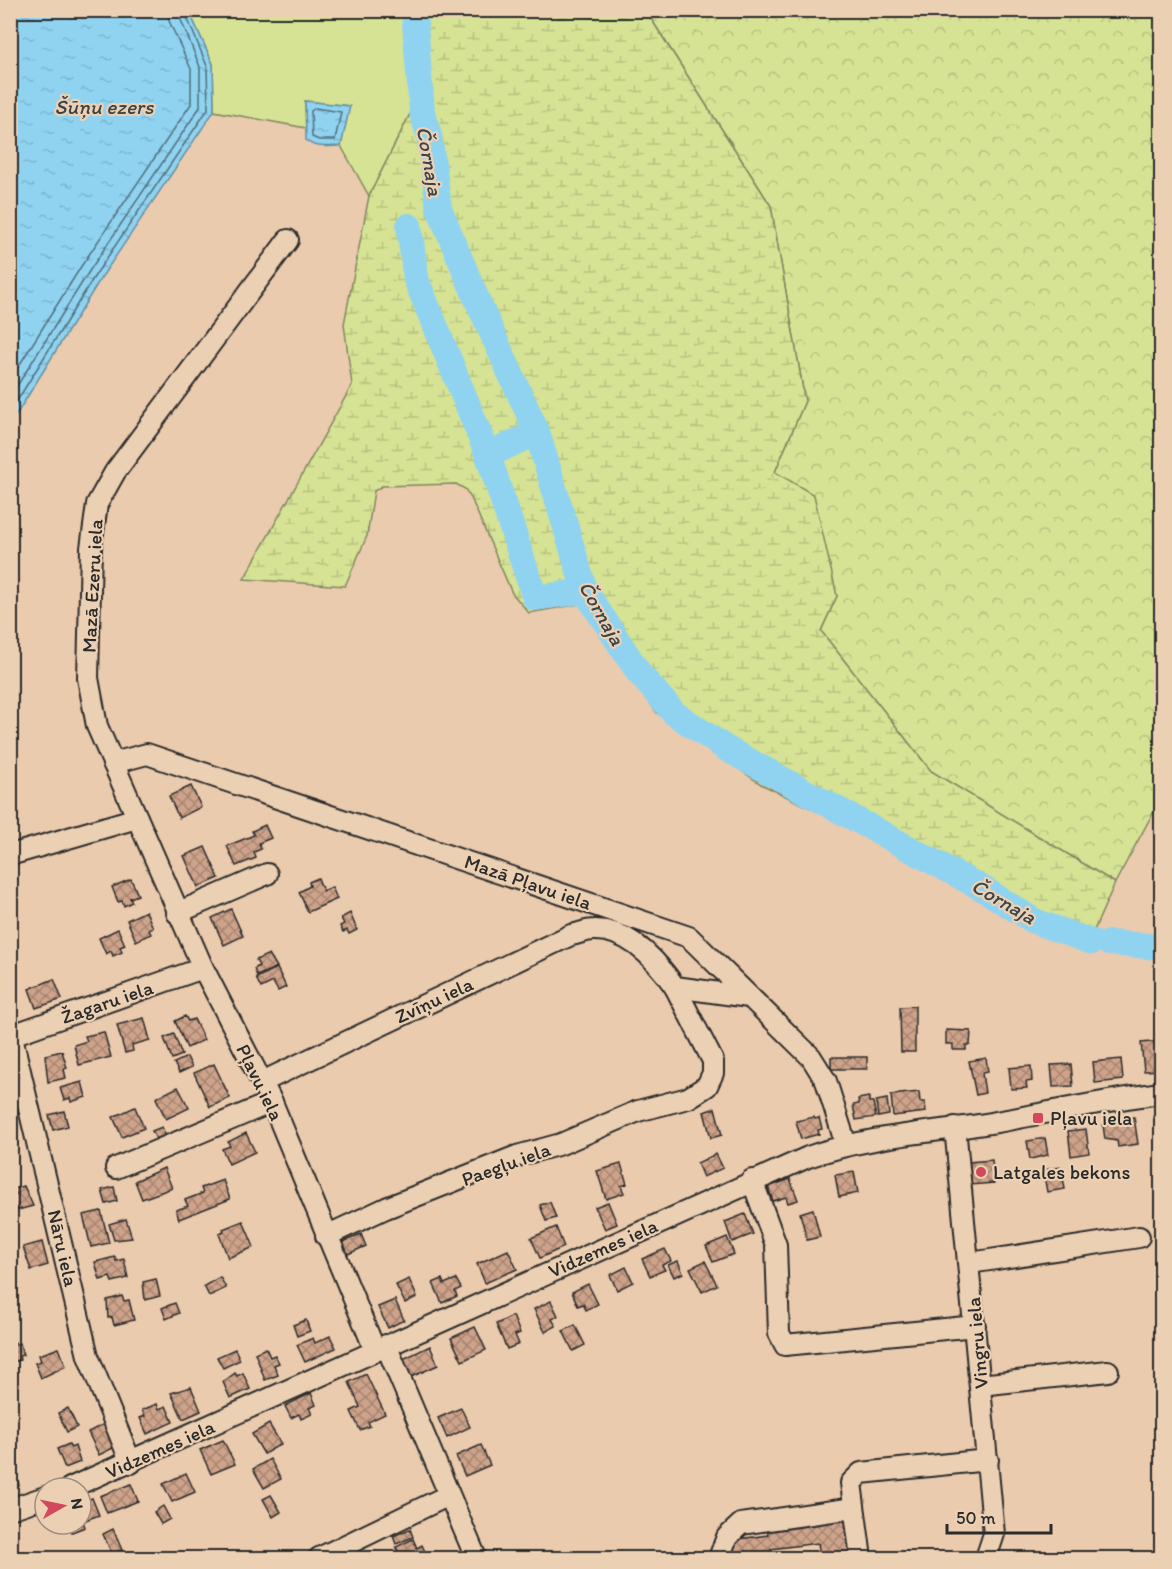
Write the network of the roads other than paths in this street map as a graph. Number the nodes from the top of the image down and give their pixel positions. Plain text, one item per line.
1 (288, 240) dead end
2 (113, 763) junction
3 (137, 818) junction
4 (10, 855) edge
5 (267, 874) dead end
6 (177, 913) junction
7 (203, 968) junction
8 (675, 987) junction
9 (749, 997) junction
10 (11, 1032) edge
11 (262, 1082) junction
12 (1161, 1093) edge
13 (272, 1102) junction
14 (955, 1127) junction
15 (846, 1145) junction
16 (116, 1168) dead end
17 (752, 1180) junction
18 (326, 1236) junction
19 (1139, 1238) dead end
20 (969, 1263) junction
21 (975, 1326) junction
22 (381, 1348) junction
23 (1108, 1371) dead end
24 (980, 1384) junction
25 (988, 1460) junction
26 (131, 1463) junction
27 (93, 1479) edge
28 (447, 1496) junction
29 (33, 1501) edge
30 (854, 1508) junction
31 (10, 1509) edge
32 (319, 1558) edge
33 (476, 1558) edge
34 (719, 1558) edge
35 (861, 1558) edge
36 (986, 1558) edge

1 - 2 street, Mazā Ezeru iela
2 - 3 street, Mazā Ezeru iela
2 - 9 street, Mazā Pļavu iela
3 - 4 street
3 - 6 street, Pļavu iela
5 - 6 street
6 - 7 street, Pļavu iela
7 - 10 street, Žagaru iela
7 - 11 street, Pļavu iela
8 - 9 street
8 - 11 street, Zvīņu iela
8 - 18 street, Paegļu iela
9 - 15 street, Mazā Pļavu iela
10 - 26 street, Nāru iela
11 - 13 street, Pļavu iela
12 - 14 street, Vidzemes iela
13 - 16 street
13 - 18 street, Pļavu iela
14 - 15 street, Vidzemes iela
14 - 20 street, Vingru iela
15 - 17 street, Vidzemes iela
17 - 21 street
17 - 22 street, Vidzemes iela
18 - 22 street, Pļavu iela
19 - 20 street
20 - 21 street, Vingru iela
21 - 24 street, Vingru iela
22 - 26 street, Vidzemes iela
22 - 28 street, Pļavu iela
23 - 24 street
24 - 25 street, Vingru iela
25 - 30 street
25 - 36 street, Vingru iela
26 - 27 street, Vidzemes iela
28 - 32 street
28 - 33 street, Pļavu iela
29 - 31 street
30 - 34 street
30 - 35 street

